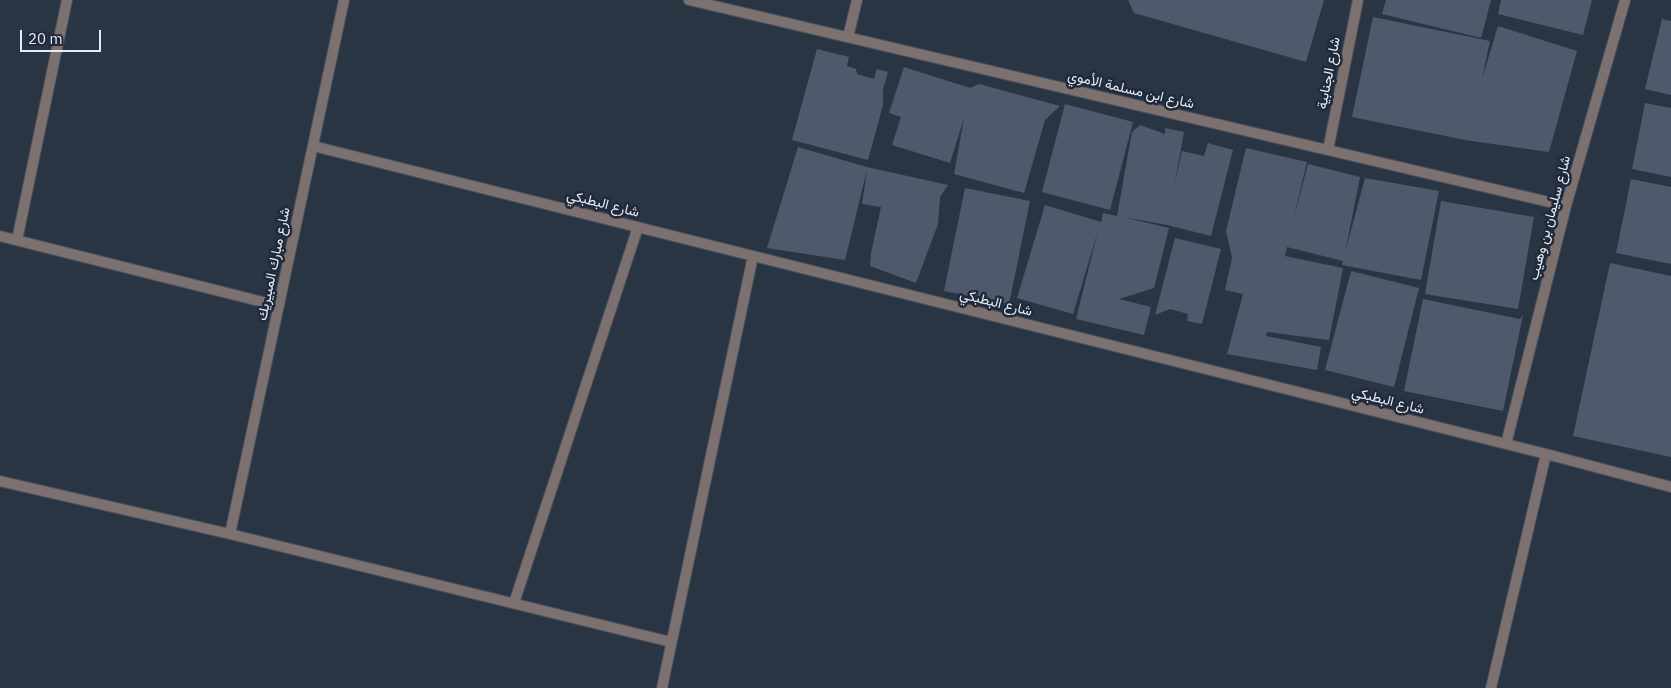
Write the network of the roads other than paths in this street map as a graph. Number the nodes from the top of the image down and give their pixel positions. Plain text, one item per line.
1 (67, 0) edge
2 (344, 0) edge
3 (688, 0) edge
4 (857, 0) edge
5 (1358, 0) edge
6 (1624, 0) edge
7 (848, 37) junction
8 (313, 146) junction
9 (1328, 150) junction
10 (1566, 206) junction
11 (638, 227) junction
12 (0, 236) edge
13 (17, 240) junction
14 (753, 256) junction
15 (278, 306) junction
16 (1506, 444) junction
17 (1546, 454) junction
18 (0, 481) edge
19 (1671, 487) edge
20 (230, 534) junction
21 (514, 603) junction
22 (671, 642) junction
23 (662, 688) edge
24 (1490, 688) edge

1 - 13 street
2 - 8 street, شارع مبارك المبيريك
3 - 7 street, شارع ابن مسلمة الأموي
4 - 7 street
5 - 9 street, شارع الجنابية
6 - 10 street, شارع سليمان بن وهيب
7 - 9 street, شارع ابن مسلمة الأموي
8 - 11 street, شارع البطبكي
8 - 15 street, شارع مبارك المبيريك
9 - 10 street, شارع ابن مسلمة الأموي
10 - 16 street, شارع سليمان بن وهيب
11 - 14 street, شارع البطبكي
11 - 21 street
12 - 13 street
13 - 15 street
14 - 16 street, شارع البطبكي
14 - 22 street
15 - 20 street, شارع مبارك المبيريك
16 - 17 street, شارع البطبكي
17 - 19 street, شارع البطبكي
17 - 24 street
18 - 20 street
20 - 21 street
21 - 22 street
22 - 23 street

